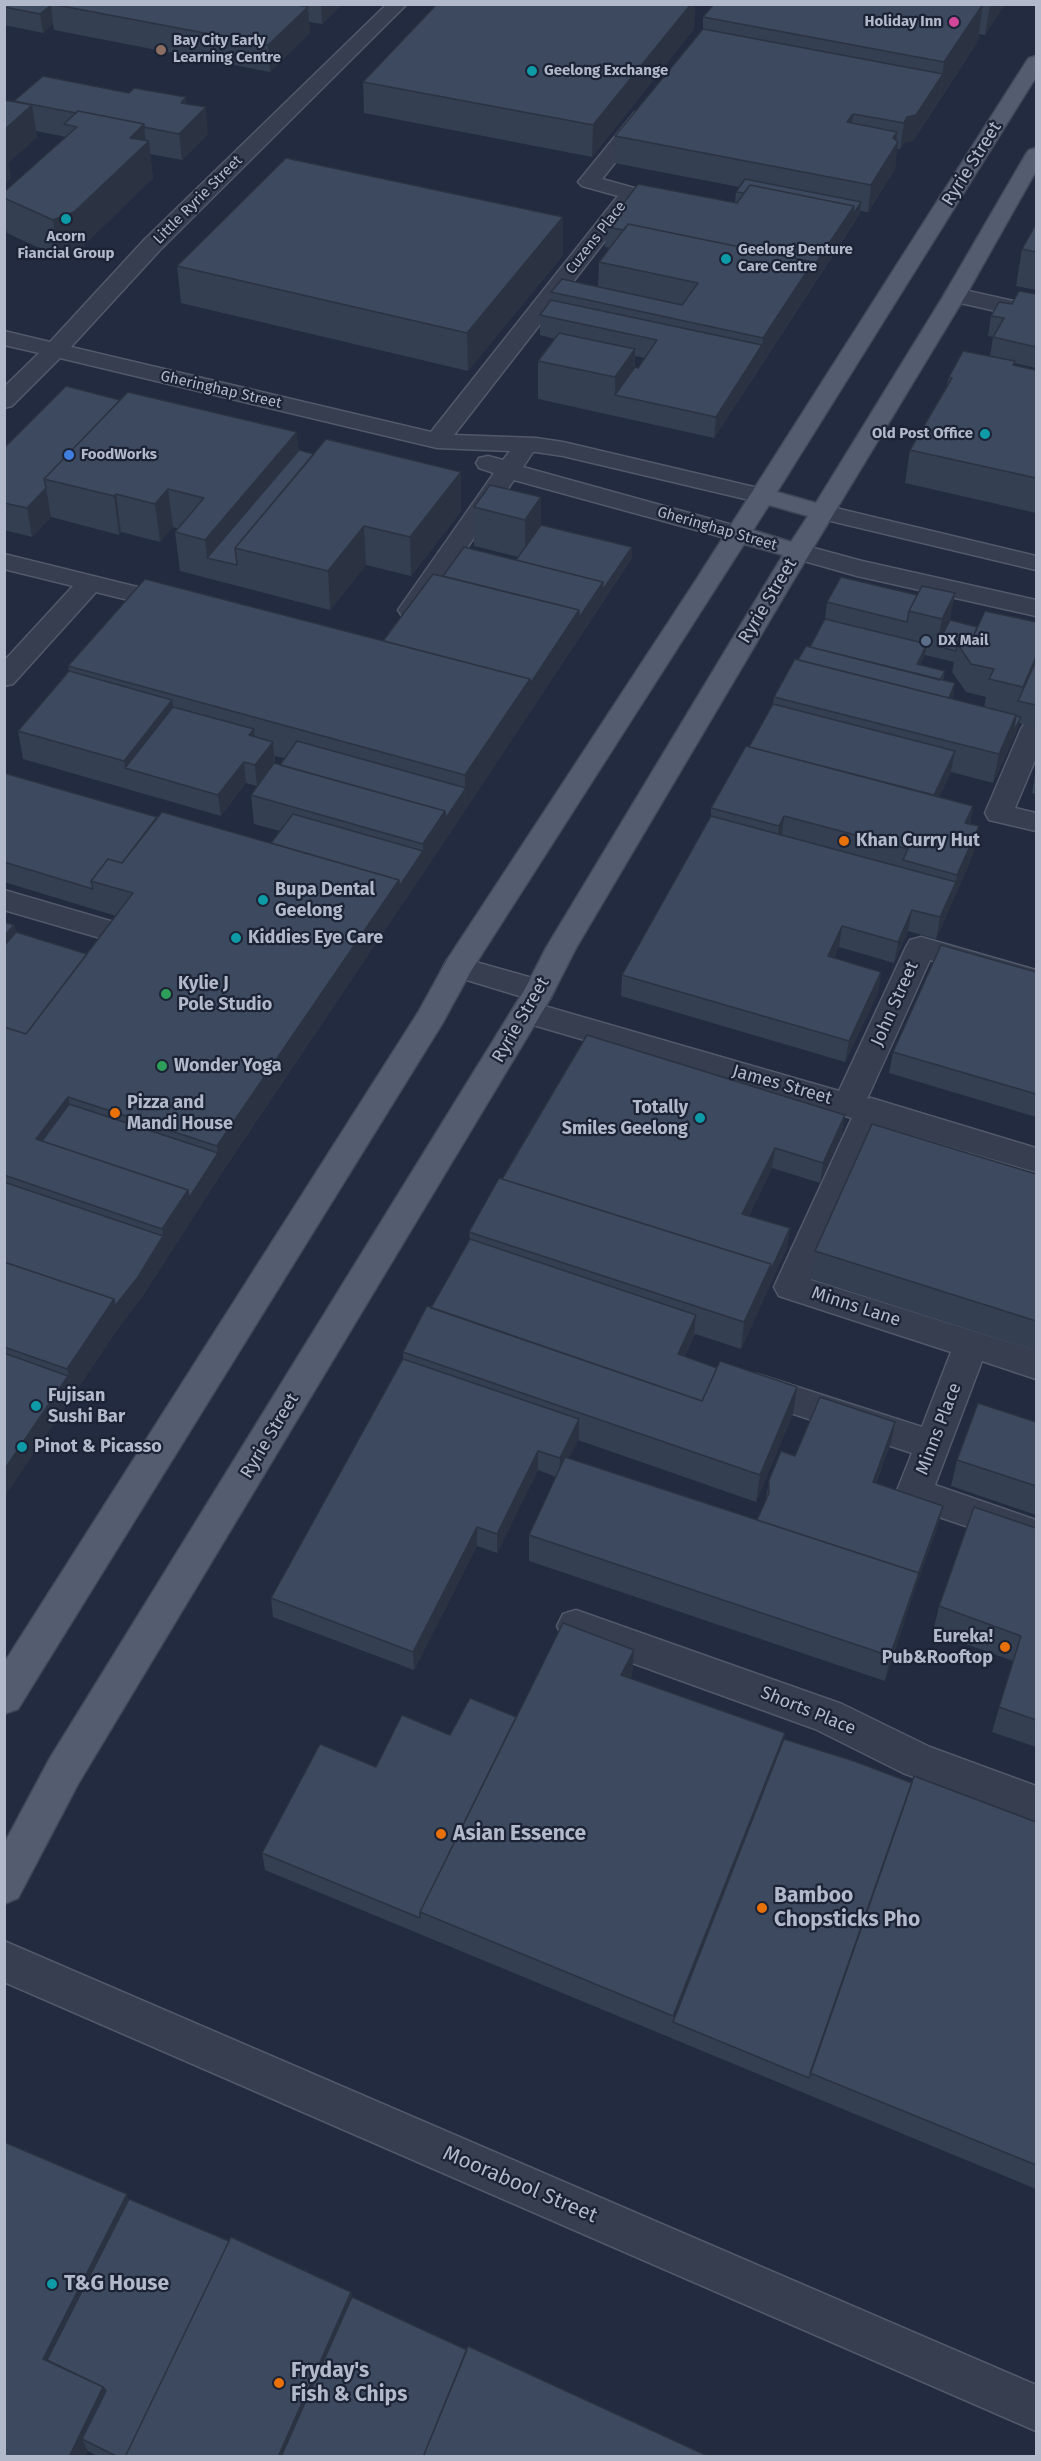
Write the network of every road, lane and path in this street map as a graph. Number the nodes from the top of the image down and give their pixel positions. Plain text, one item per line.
1 (398, 4) edge
2 (1036, 62) edge
3 (654, 102) edge
4 (1036, 154) edge
5 (955, 295) junction
6 (1036, 312) edge
7 (4, 338) edge
8 (56, 351) junction
9 (4, 401) edge
10 (437, 441) junction
11 (526, 445) junction
12 (509, 471) junction
13 (762, 496) junction
14 (823, 512) junction
15 (738, 534) junction
16 (799, 552) junction
17 (4, 561) edge
18 (1036, 563) edge
19 (91, 582) junction
20 (1036, 608) edge
21 (206, 611) edge
22 (399, 626) edge
23 (4, 678) edge
24 (1035, 729) edge
25 (1036, 822) edge
26 (4, 900) edge
27 (114, 932) edge
28 (458, 967) junction
29 (1036, 980) edge
30 (533, 1001) junction
31 (860, 1107) junction
32 (1036, 1160) edge
33 (971, 1344) junction
34 (1036, 1365) edge
35 (757, 1388) edge
36 (933, 1445) junction
37 (1036, 1535) edge
38 (576, 1626) edge
39 (4, 1697) edge
40 (1036, 1804) edge
41 (4, 1885) edge
42 (4, 1961) edge
43 (1036, 2408) edge

1 - 8 street, Little Ryrie Street
2 - 13 main road, Ryrie Street
3 - 10 street, Cuzens Place
4 - 5 main road, Ryrie Street
5 - 6 street
5 - 14 main road, Ryrie Street
7 - 8 street, Gheringhap Street
8 - 9 street, Little Ryrie Street
8 - 10 street, Gheringhap Street
10 - 11 street, Gheringhap Street
10 - 12 street, Gheringhap Street
11 - 12 street
11 - 13 street, Gheringhap Street
12 - 15 street, Gheringhap Street
12 - 22 street
13 - 14 main road, Gheringhap Street
13 - 15 main road, Ryrie Street
14 - 16 main road, Ryrie Street
14 - 18 street, Gheringhap Street
15 - 16 main road, Gheringhap Street
15 - 28 main road, Ryrie Street
16 - 20 street, Gheringhap Street
16 - 30 main road, Ryrie Street
17 - 19 street
19 - 21 street
19 - 23 street
24 - 25 street
26 - 27 street
28 - 30 street, James Street
28 - 39 main road, Ryrie Street
29 - 31 street, John Street
30 - 31 street, James Street
30 - 41 main road, Ryrie Street
31 - 32 street, James Street
31 - 33 street, Minns Lane
33 - 34 street, Minns Lane
33 - 36 street, Minns Place
35 - 36 street
36 - 37 street, Minns Place
38 - 40 street, Shorts Place
42 - 43 street, Moorabool Street

